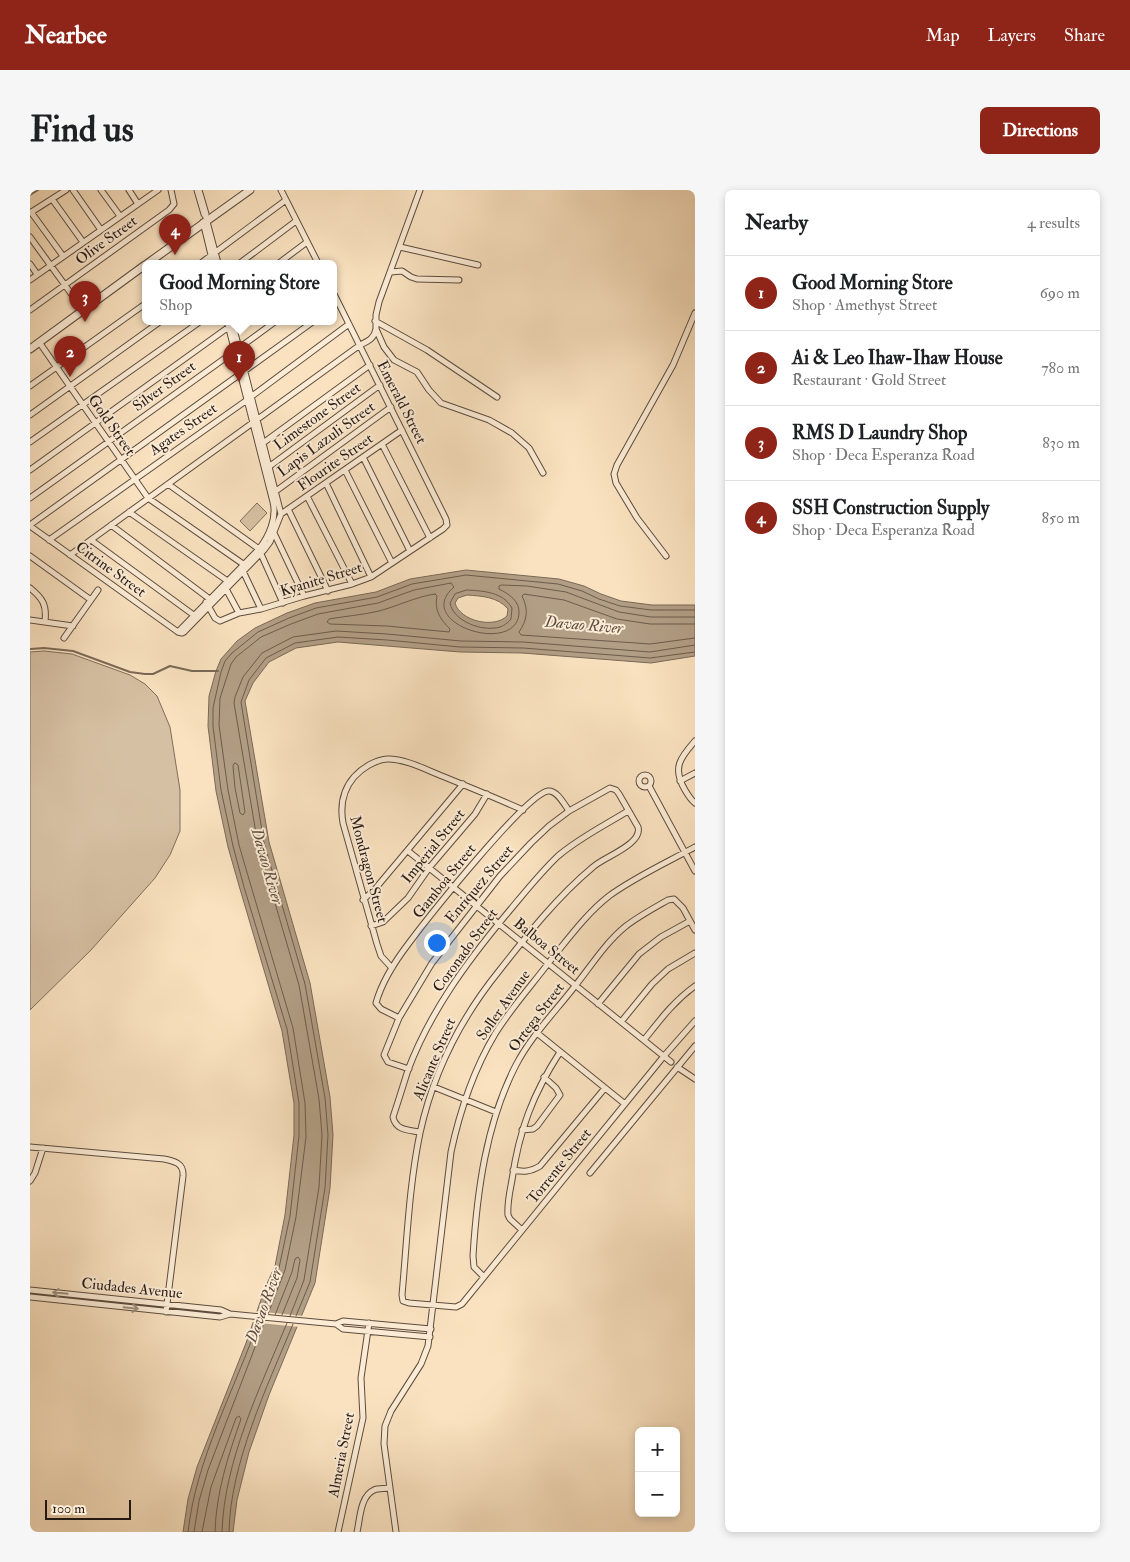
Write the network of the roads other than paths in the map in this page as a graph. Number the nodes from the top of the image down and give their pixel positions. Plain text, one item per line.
1 (66, 190) edge
2 (73, 190) edge
3 (102, 190) edge
4 (129, 190) edge
5 (157, 190) edge
6 (171, 190) edge
7 (198, 190) edge
8 (250, 190) edge
9 (281, 190) edge
10 (420, 190) edge
11 (52, 199) junction
12 (286, 200) junction
13 (138, 204) junction
14 (30, 213) edge
15 (120, 216) junction
16 (205, 219) junction
17 (296, 221) junction
18 (101, 230) junction
19 (30, 237) edge
20 (83, 242) junction
21 (307, 242) junction
22 (400, 247) junction
23 (213, 255) junction
24 (63, 256) junction
25 (152, 260) edge
26 (206, 260) edge
27 (213, 260) edge
28 (216, 260) edge
29 (244, 260) edge
30 (283, 260) edge
31 (316, 260) edge
32 (30, 264) edge
33 (50, 265) junction
34 (478, 265) dead end
35 (142, 268) edge
36 (391, 272) junction
37 (37, 274) junction
38 (30, 280) edge
39 (459, 280) dead end
40 (64, 285) junction
41 (338, 303) edge
42 (142, 306) edge
43 (30, 310) edge
44 (83, 310) junction
45 (695, 313) edge
46 (376, 321) junction
47 (349, 324) junction
48 (155, 325) edge
49 (195, 325) edge
50 (229, 325) edge
51 (232, 325) edge
52 (271, 325) edge
53 (309, 325) edge
54 (376, 329) junction
55 (39, 342) junction
56 (360, 345) junction
57 (30, 349) edge
58 (237, 350) junction
59 (370, 365) junction
60 (57, 367) junction
61 (243, 373) junction
62 (380, 385) junction
63 (30, 386) edge
64 (70, 386) junction
65 (497, 397) dead end
66 (249, 398) junction
67 (82, 404) junction
68 (391, 407) junction
69 (30, 415) edge
70 (255, 421) junction
71 (95, 423) junction
72 (402, 430) junction
73 (108, 441) junction
74 (30, 442) edge
75 (264, 443) junction
76 (382, 444) junction
77 (363, 457) junction
78 (121, 459) junction
79 (270, 466) junction
80 (30, 470) edge
81 (345, 470) junction
82 (543, 472) dead end
83 (134, 478) junction
84 (326, 483) junction
85 (168, 484) junction
86 (276, 491) junction
87 (307, 496) junction
88 (30, 498) edge
89 (148, 498) junction
90 (288, 509) junction
91 (129, 512) junction
92 (281, 514) junction
93 (30, 525) edge
94 (447, 525) joint
95 (111, 526) junction
96 (274, 533) junction
97 (430, 538) junction
98 (49, 540) junction
99 (91, 540) junction
100 (410, 551) junction
101 (260, 552) junction
102 (70, 555) junction
103 (30, 556) edge
104 (666, 556) dead end
105 (392, 563) junction
106 (244, 568) junction
107 (371, 577) junction
108 (227, 584) junction
109 (352, 584) junction
110 (30, 588) edge
111 (98, 590) dead end
112 (328, 591) junction
113 (304, 596) junction
114 (91, 600) junction
115 (209, 602) junction
116 (284, 603) junction
117 (261, 609) junction
118 (238, 613) junction
119 (196, 617) junction
120 (30, 620) edge
121 (46, 621) junction
122 (73, 626) junction
123 (64, 638) dead end
124 (695, 741) edge
125 (695, 773) edge
126 (680, 782) junction
127 (463, 784) junction
128 (649, 786) dead end
129 (487, 794) junction
130 (695, 803) edge
131 (523, 810) junction
132 (569, 811) junction
133 (628, 811) junction
134 (695, 847) edge
135 (408, 851) junction
136 (685, 852) junction
137 (429, 868) junction
138 (695, 871) edge
139 (454, 887) junction
140 (363, 900) junction
141 (476, 906) junction
142 (690, 921) junction
143 (499, 924) junction
144 (371, 926) junction
145 (695, 930) edge
146 (522, 943) junction
147 (695, 953) edge
148 (549, 964) junction
149 (392, 968) junction
150 (576, 985) junction
151 (695, 986) edge
152 (598, 1004) junction
153 (398, 1018) junction
154 (695, 1021) edge
155 (621, 1022) junction
156 (538, 1033) junction
157 (644, 1040) junction
158 (695, 1046) edge
159 (560, 1052) junction
160 (664, 1056) junction
161 (670, 1062) dead end
162 (677, 1067) junction
163 (409, 1069) junction
164 (544, 1077) junction
165 (695, 1079) edge
166 (434, 1087) junction
167 (605, 1088) junction
168 (465, 1100) junction
169 (625, 1104) junction
170 (496, 1112) junction
171 (522, 1130) junction
172 (420, 1132) junction
173 (30, 1147) edge
174 (43, 1148) junction
175 (513, 1170) junction
176 (590, 1173) dead end
177 (30, 1181) edge
178 (522, 1230) junction
179 (484, 1277) junction
180 (30, 1290) edge
181 (30, 1297) edge
182 (167, 1304) junction
183 (433, 1305) junction
184 (166, 1312) junction
185 (231, 1314) junction
186 (369, 1323) junction
187 (334, 1324) junction
188 (430, 1328) junction
189 (368, 1332) junction
190 (430, 1337) junction
191 (390, 1488) junction
192 (338, 1532) edge
193 (357, 1532) edge
194 (396, 1532) edge

1 - 11 street
2 - 18 street
3 - 15 street
4 - 13 street
5 - 13 street
6 - 40 street, Olive Street
7 - 16 street
8 - 16 street
9 - 12 street
10 - 22 street
11 - 14 street
11 - 20 street
12 - 17 street
12 - 23 street
13 - 15 street
14 - 24 street
15 - 18 street
16 - 23 street
16 - 25 street
17 - 21 street
17 - 29 street
18 - 20 street
19 - 33 street
20 - 24 street
21 - 30 street
21 - 31 street
22 - 34 street
22 - 36 street
23 - 26 street
23 - 27 street
23 - 28 street
24 - 33 street
32 - 37 street
33 - 37 street
33 - 40 street
35 - 44 street
36 - 39 street
36 - 46 street
37 - 38 street
40 - 43 street
40 - 44 street
41 - 47 street, Emerald Street
42 - 60 street
44 - 55 street
45 - 104 street
46 - 54 street
46 - 65 street
47 - 56 street, Emerald Street
47 - 66 street, Agates Street
48 - 64 street
49 - 67 street
50 - 71 street
51 - 58 street
52 - 58 street, Silver Street
53 - 61 street
54 - 56 street
54 - 82 street
55 - 57 street
55 - 60 street, Gold Street
56 - 59 street, Emerald Street
56 - 70 street
58 - 61 street
58 - 73 street, Silver Street
59 - 62 street, Emerald Street
59 - 75 street
60 - 63 street
60 - 64 street, Gold Street
61 - 66 street
61 - 78 street
62 - 68 street, Emerald Street
62 - 79 street, Limestone Street
64 - 67 street, Gold Street
64 - 69 street
66 - 70 street
66 - 83 street, Agates Street
67 - 71 street, Gold Street
67 - 74 street
68 - 72 street, Emerald Street
68 - 86 street, Lapis Lazuli Street
70 - 75 street
70 - 85 street
70 - 101 street
71 - 73 street, Gold Street
71 - 80 street
72 - 76 street, Flourite Street
72 - 94 street, Emerald Street
73 - 78 street, Gold Street
73 - 88 street, Silver Street
75 - 79 street
76 - 77 street, Flourite Street
76 - 97 street
77 - 81 street, Flourite Street
77 - 100 street
78 - 83 street, Gold Street
78 - 93 street
79 - 86 street
81 - 84 street, Flourite Street
81 - 105 street
83 - 89 street, Gold Street
83 - 98 street, Agates Street
84 - 87 street, Flourite Street
84 - 107 street
85 - 89 street
85 - 101 street
86 - 92 street
87 - 90 street, Flourite Street
87 - 109 street
89 - 91 street
89 - 106 street
90 - 92 street, Flourite Street
90 - 112 street
91 - 95 street
91 - 108 street
92 - 96 street
93 - 98 street, Citrine Street
94 - 97 street, Kyanite Street
95 - 99 street
95 - 115 street
96 - 101 street
96 - 113 street
97 - 100 street, Kyanite Street
98 - 102 street, Citrine Street
99 - 102 street
99 - 119 street
100 - 105 street, Kyanite Street
101 - 106 street
101 - 116 street
102 - 119 street, Citrine Street
103 - 114 street
105 - 107 street, Kyanite Street
106 - 108 street
106 - 117 street
107 - 109 street, Kyanite Street
108 - 115 street
108 - 118 street
109 - 112 street, Kyanite Street
110 - 121 street
111 - 114 street
112 - 113 street, Kyanite Street
113 - 116 street, Kyanite Street
114 - 122 street
115 - 118 street, Kyanite Street
115 - 119 street
116 - 117 street, Kyanite Street
117 - 118 street, Kyanite Street
120 - 121 street
121 - 122 street
122 - 123 street
124 - 126 street
125 - 126 street
126 - 130 street
127 - 129 street, Mondragon Street
127 - 135 street
127 - 140 street, Mondragon Street
128 - 136 street
129 - 131 street, Mondragon Street
129 - 137 street, Imperial Street
131 - 132 street, Gamboa Street
131 - 139 street, Gamboa Street
132 - 133 street, Enriquez Street
132 - 141 street, Enriquez Street
133 - 143 street, Coronado Street
133 - 146 street, Alicante Street
134 - 136 street, Soller Avenue
135 - 137 street, Balboa Street
135 - 140 street
136 - 138 street
136 - 148 street, Soller Avenue
137 - 139 street, Balboa Street
137 - 144 street, Imperial Street
139 - 141 street, Balboa Street
139 - 149 street, Gamboa Street
140 - 144 street, Mondragon Street
141 - 143 street, Balboa Street
141 - 153 street, Enriquez Street
142 - 145 street
142 - 150 street, Ortega Street
142 - 152 street
143 - 146 street, Balboa Street
143 - 163 street, Coronado Street
144 - 149 street, Mondragon Street
146 - 148 street, Balboa Street
146 - 166 street, Alicante Street
147 - 155 street
148 - 150 street, Balboa Street
148 - 168 street, Soller Avenue
149 - 153 street, Gamboa Street
150 - 152 street, Balboa Street
150 - 156 street, Ortega Street
151 - 157 street
152 - 155 street, Balboa Street
153 - 163 street, Enriquez Street
154 - 160 street, Torrente Street
155 - 157 street, Balboa Street
156 - 159 street
156 - 170 street, Ortega Street
157 - 160 street, Balboa Street
158 - 162 street
159 - 164 street
159 - 167 street
160 - 161 street, Balboa Street
160 - 169 street, Torrente Street
162 - 165 street
162 - 176 street
163 - 172 street, Coronado Street
164 - 171 street
164 - 171 street
166 - 168 street
166 - 172 street, Alicante Street
167 - 169 street
167 - 175 street
168 - 170 street
168 - 183 street, Soller Avenue
169 - 178 street, Torrente Street
170 - 179 street, Ortega Street
171 - 175 street
172 - 183 street, Alicante Street
173 - 174 street
174 - 177 street
174 - 182 street
175 - 178 street
178 - 179 street, Torrente Street
179 - 183 street, Torrente Street
182 -> 180 street, Ciudades Avenue
181 -> 184 street, Ciudades Avenue
182 - 184 street
182 - 185 street, Ciudades Avenue
183 - 188 street, Soller Avenue
184 - 185 street, Ciudades Avenue
185 - 187 street, Ciudades Avenue
186 - 187 street, Ciudades Avenue
186 - 188 street, Ciudades Avenue
186 - 189 street, Almeria Street
187 - 189 street, Ciudades Avenue
188 - 190 street, Soller Avenue
189 - 190 street, Ciudades Avenue
189 - 192 street, Almeria Street
190 - 191 street, Soller Avenue
191 - 193 street
191 - 194 street, Soller Avenue

